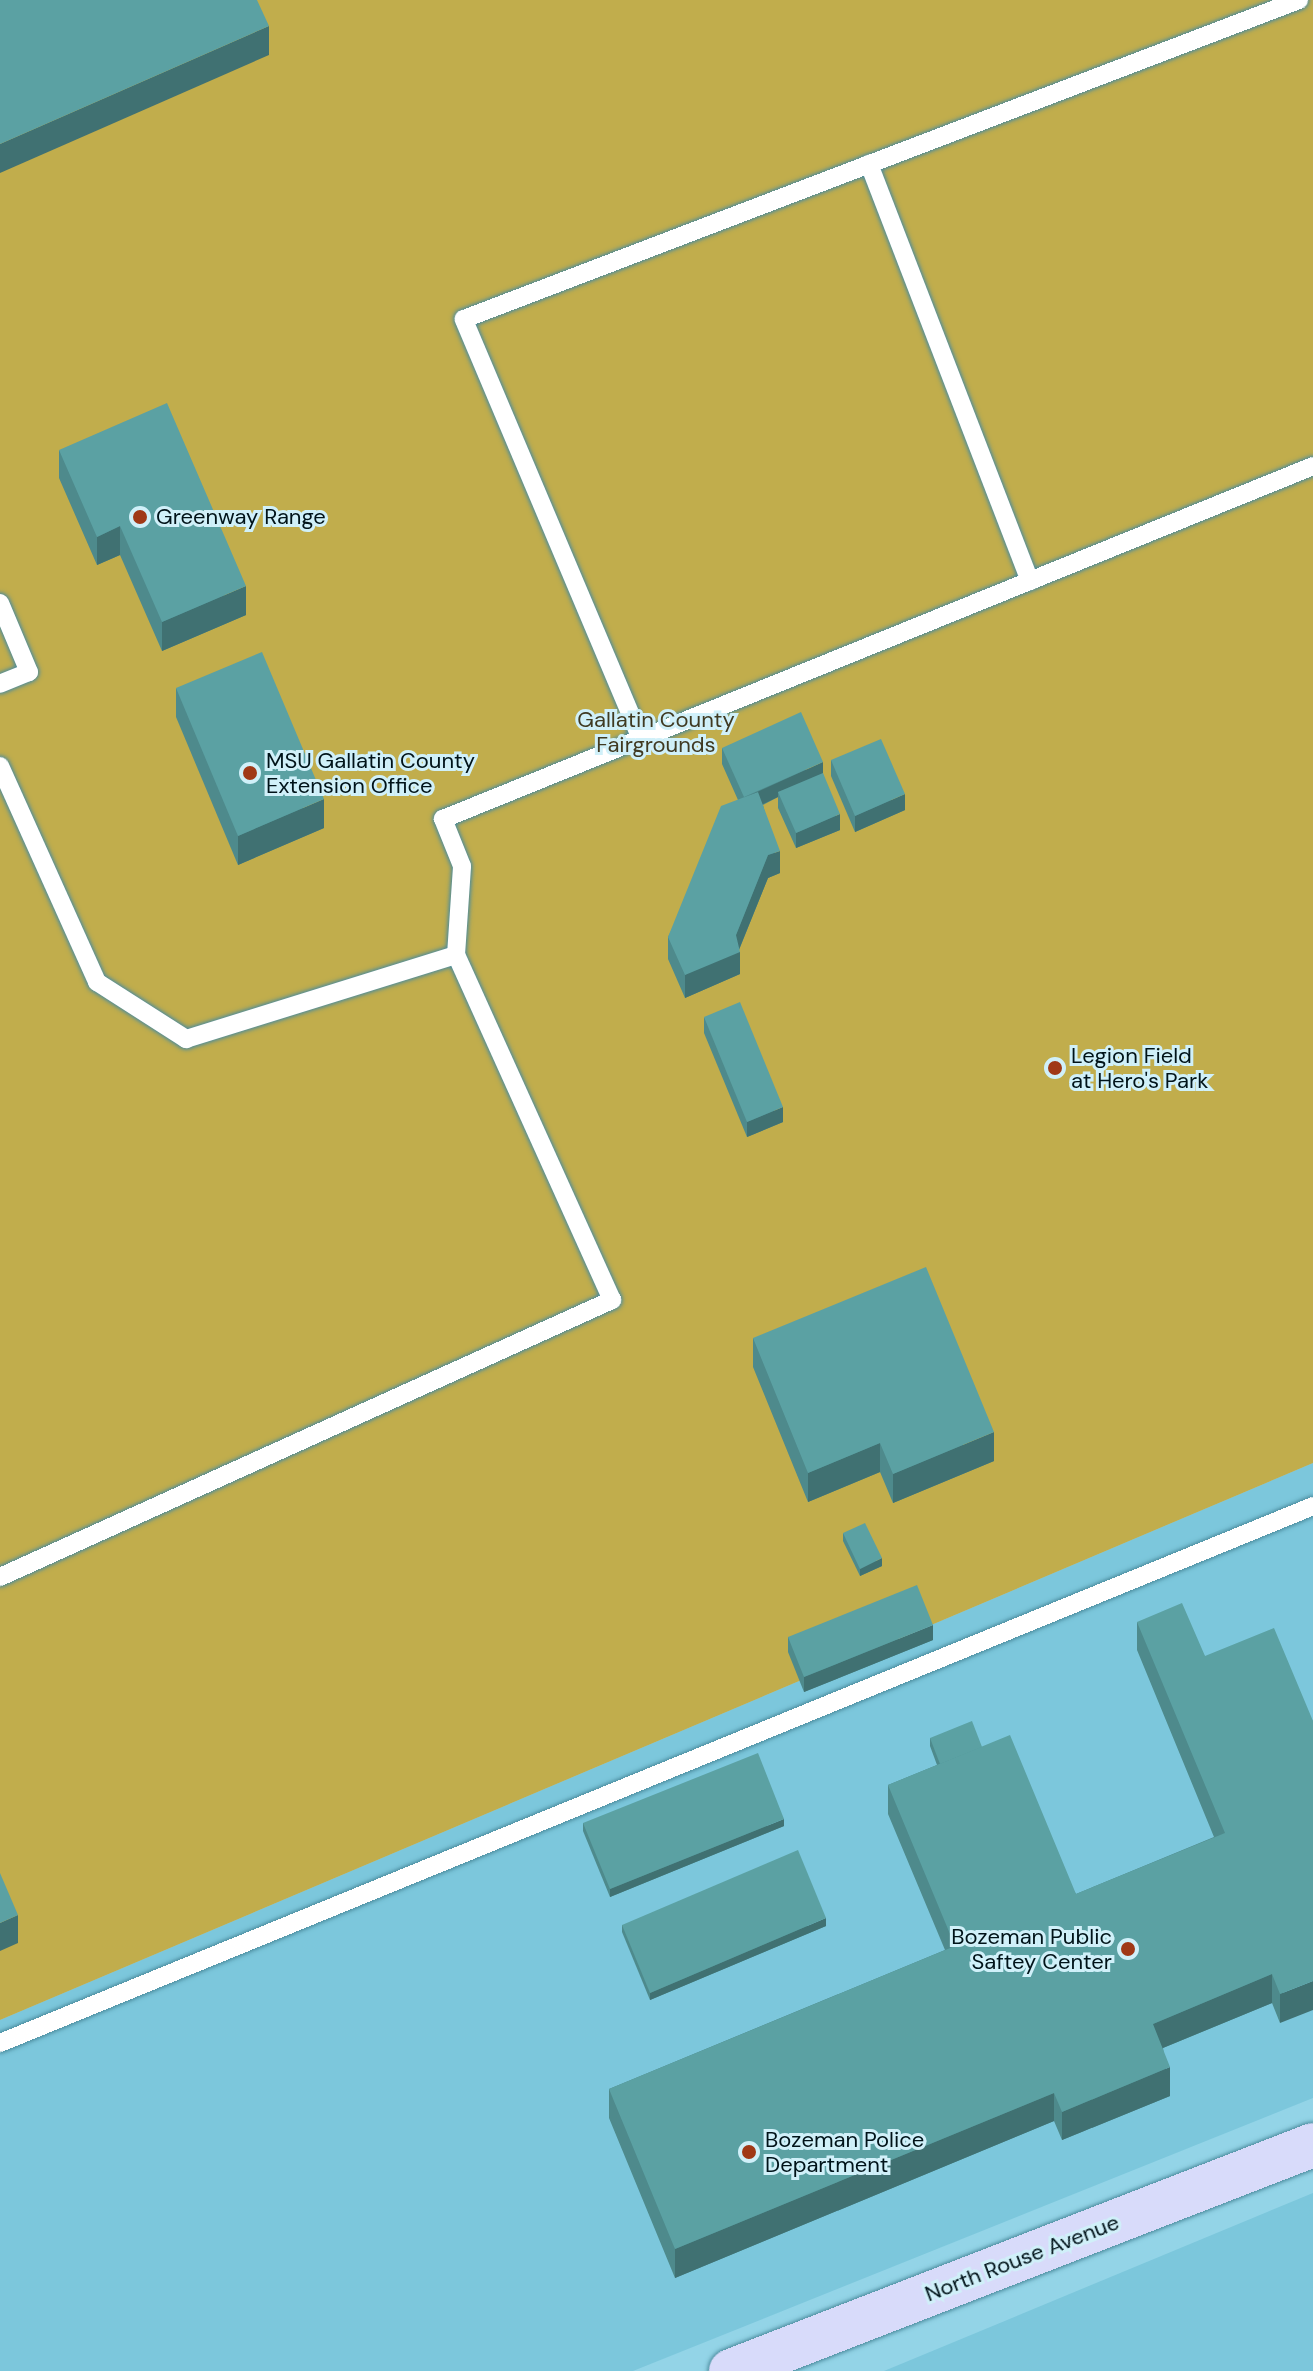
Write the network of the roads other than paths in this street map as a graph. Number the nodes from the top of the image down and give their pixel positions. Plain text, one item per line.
1 (1299, 0) edge
2 (869, 164) junction
3 (1313, 466) edge
4 (1030, 581) junction
5 (0, 603) edge
6 (0, 684) edge
7 (641, 739) junction
8 (0, 766) edge
9 (456, 955) junction
10 (1313, 1506) edge
11 (0, 1577) edge
12 (0, 2043) edge
13 (1313, 2145) edge
14 (731, 2371) edge

1 - 2 lane
2 - 4 lane
2 - 7 lane
3 - 4 lane
4 - 7 lane
5 - 6 lane
7 - 9 lane
8 - 9 lane
9 - 11 lane
10 - 12 lane
13 - 14 main road, North Rouse Avenue

